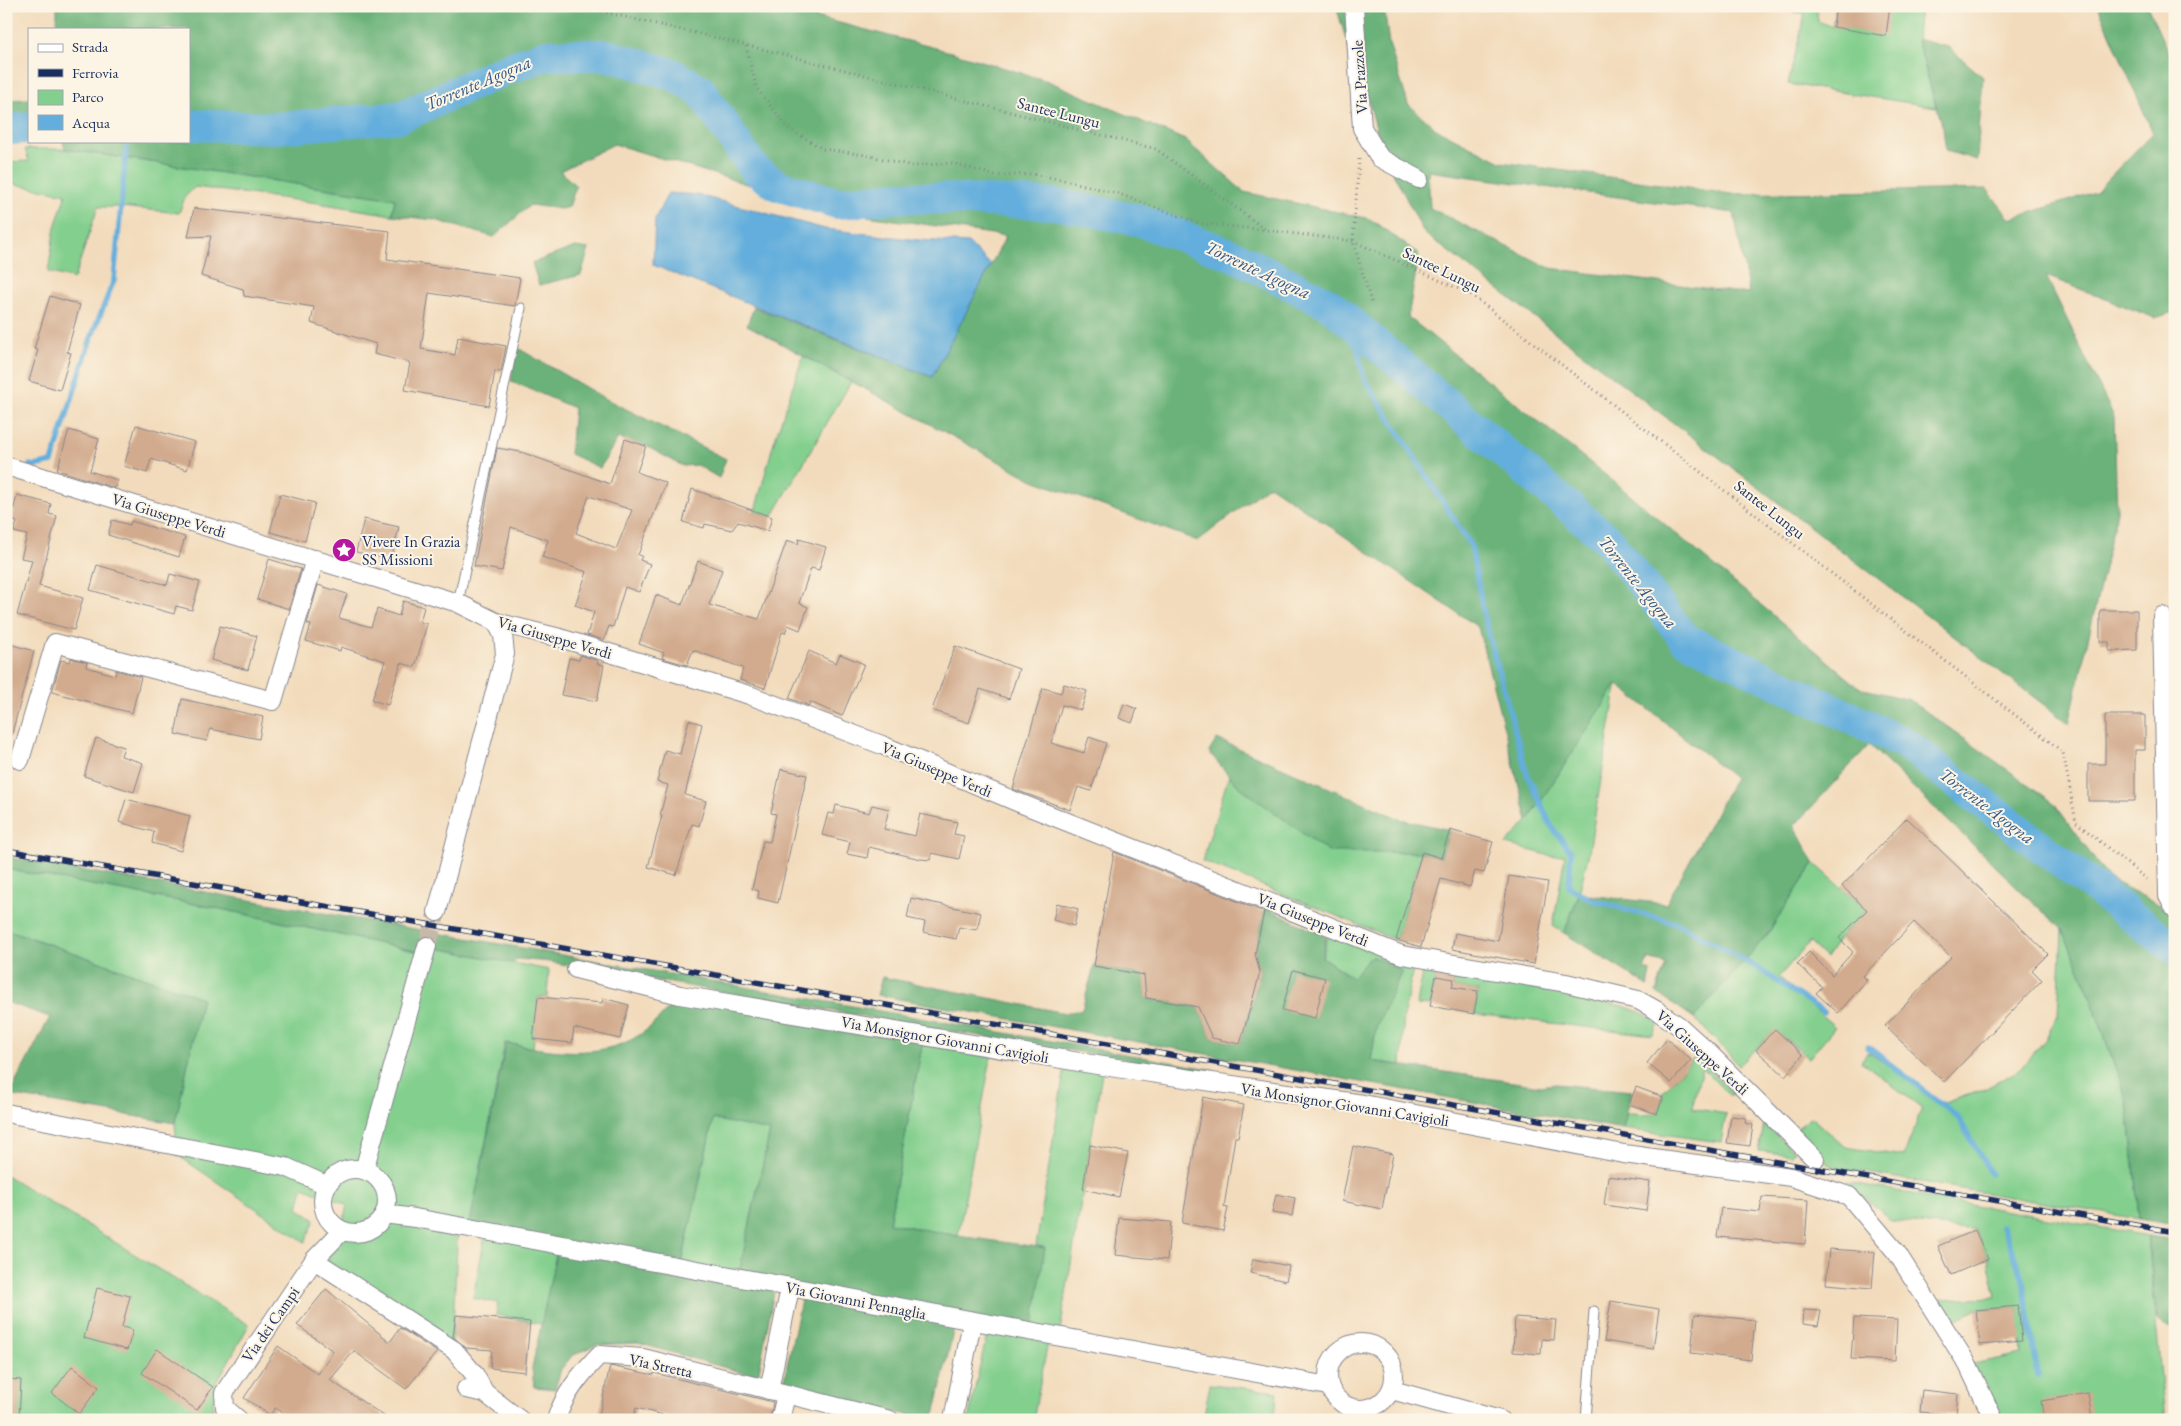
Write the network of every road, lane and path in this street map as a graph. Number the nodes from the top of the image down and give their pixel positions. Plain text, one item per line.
1 (577, 6) edge
2 (1354, 6) edge
3 (746, 46) junction
4 (1360, 156) dead end
5 (1419, 179) dead end
6 (1266, 230) junction
7 (1353, 241) junction
8 (1372, 305) dead end
9 (521, 308) dead end
10 (6, 466) edge
11 (315, 559) junction
12 (458, 604) junction
13 (2162, 616) dead end
14 (496, 622) junction
15 (20, 760) dead end
16 (2171, 902) edge
17 (437, 912) tunnel mouth
18 (425, 950) tunnel mouth
19 (576, 969) dead end
20 (6, 1113) edge
21 (1815, 1159) dead end
22 (364, 1170) junction
23 (326, 1185) junction
24 (384, 1214) junction
25 (342, 1231) junction
26 (314, 1260) junction
27 (790, 1288) junction
28 (1594, 1311) dead end
29 (972, 1322) junction
30 (1328, 1386) junction
31 (466, 1389) dead end
32 (1392, 1390) junction
33 (485, 1393) junction
34 (777, 1393) junction
35 (239, 1420) edge
36 (520, 1420) edge
37 (556, 1420) edge
38 (780, 1420) edge
39 (890, 1420) edge
40 (953, 1420) edge
41 (1500, 1420) edge
42 (1586, 1420) edge
43 (1994, 1420) edge

1 - 3 path, Santee Lungu
2 - 5 street, Via Prazzole
3 - 6 path, Santee Lungu
3 - 6 path
4 - 7 path
6 - 7 path, Santee Lungu
7 - 8 path
7 - 16 path, Santee Lungu
9 - 12 lane
10 - 11 street, Via Giuseppe Verdi
11 - 12 street, Via Giuseppe Verdi
11 - 15 street
12 - 14 street, Via Giuseppe Verdi
13 - 16 street
14 - 17 street
14 - 21 street, Via Giuseppe Verdi
18 - 22 street
19 - 43 street, Via Monsignor Giovanni Cavigioli
20 - 23 street
22 - 23 street
22 - 24 street
23 - 25 street
24 - 25 street
24 - 27 street, Via Giovanni Pennaglia
25 - 26 street, Via dei Campi
26 - 33 street
26 - 35 street, Via dei Campi
27 - 29 street, Via Giovanni Pennaglia
27 - 34 street
28 - 42 lane
29 - 30 street, Via Giovanni Pennaglia
29 - 40 street
30 - 32 street
30 - 32 street
31 - 33 street
32 - 41 street
33 - 36 street
34 - 37 street, Via Stretta
34 - 38 street
34 - 39 street, Via Stretta

